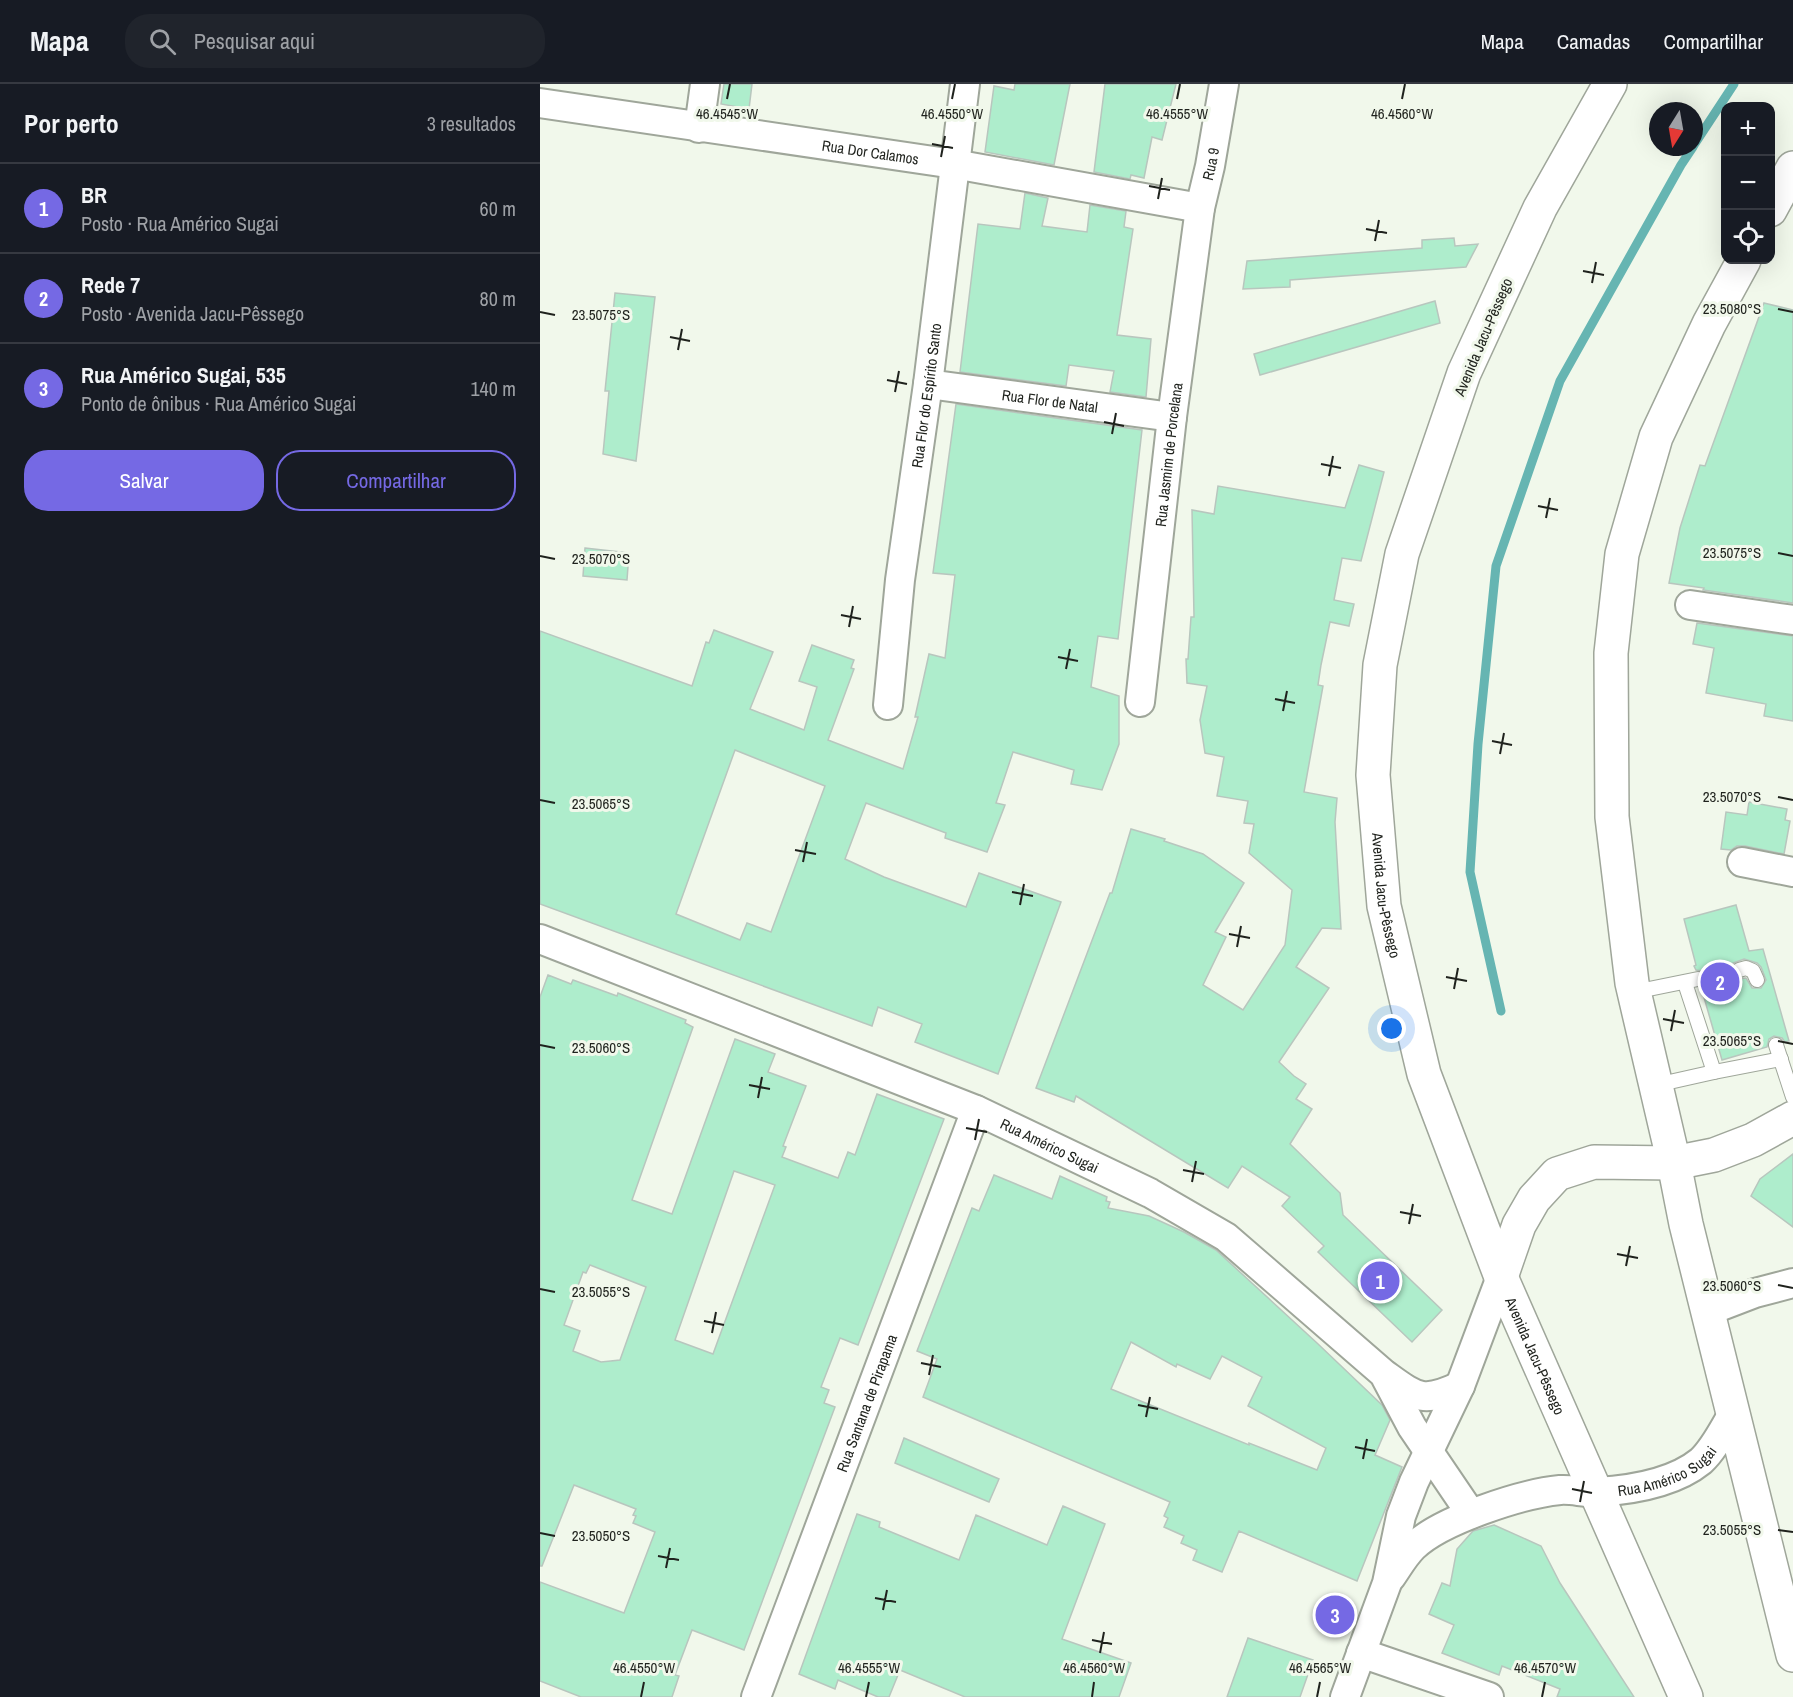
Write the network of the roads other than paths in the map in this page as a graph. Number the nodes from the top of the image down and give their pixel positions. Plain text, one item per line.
1 (705, 84) edge
2 (965, 84) edge
3 (1224, 84) edge
4 (1610, 84) edge
5 (540, 103) edge
6 (699, 128) junction
7 (954, 164) junction
8 (1793, 168) edge
9 (1775, 201) edge
10 (1200, 208) junction
11 (1742, 264) edge
12 (928, 384) junction
13 (1172, 417) junction
14 (1690, 605) dead end
15 (1793, 620) edge
16 (1140, 702) dead end
17 (888, 705) dead end
18 (1742, 862) dead end
19 (1793, 872) edge
20 (540, 939) edge
21 (1739, 970) dead end
22 (1757, 980) dead end
23 (1634, 992) junction
24 (1776, 1045) dead end
25 (1781, 1059) junction
26 (1714, 1072) junction
27 (1656, 1085) junction
28 (1793, 1096) edge
29 (976, 1110) junction
30 (1793, 1118) edge
31 (1674, 1162) junction
32 (1501, 1277) junction
33 (1793, 1283) edge
34 (1707, 1311) junction
35 (1384, 1374) junction
36 (1460, 1386) junction
37 (1734, 1412) junction
38 (1428, 1449) junction
39 (1596, 1493) junction
40 (1471, 1514) junction
41 (1387, 1583) junction
42 (1361, 1653) junction
43 (1793, 1654) edge
44 (756, 1697) edge
45 (1345, 1697) edge
46 (1489, 1697) edge
47 (1686, 1697) edge

1 - 6 street
2 - 7 street, Rua Flor do Espírito Santo
3 - 10 street, Rua 9
4 - 32 main road, Avenida Jacu-Pêssego
5 - 6 street, Rua Dor Calamos
6 - 7 street, Rua Dor Calamos
7 - 10 street, Rua Dor Calamos
7 - 12 street, Rua Flor do Espírito Santo
8 - 9 main road
10 - 13 street, Rua Jasmim de Porcelana
11 - 23 main road
12 - 13 street, Rua Flor de Natal
12 - 17 street, Rua Flor do Espírito Santo
13 - 16 street, Rua Jasmim de Porcelana
14 - 15 street
18 - 19 street
20 - 29 street, Rua Américo Sugai
21 - 22 lane
23 - 26 lane
23 - 27 main road
24 - 25 lane
25 - 26 lane
25 - 28 lane
26 - 27 lane
27 - 31 main road
29 - 35 street, Rua Américo Sugai
29 - 44 street, Rua Santana de Pirapama
30 - 31 main road, Rua Américo Sugai
31 - 32 main road, Rua Américo Sugai
31 - 34 main road
32 - 36 street, Rua Américo Sugai
32 - 39 main road, Avenida Jacu-Pêssego
33 - 34 street
34 - 37 main road
35 - 36 street, Rua Américo Sugai
35 - 38 street, Rua Américo Sugai
36 - 38 street, Rua Américo Sugai
37 - 39 street, Rua Américo Sugai
37 - 43 main road
38 - 40 street, Rua Américo Sugai
38 - 41 street, Rua Américo Sugai
39 - 40 street, Rua Américo Sugai
39 - 47 main road, Avenida Jacu-Pêssego
40 - 41 street, Rua Américo Sugai
41 - 42 street, Rua Américo Sugai
42 - 45 street, Rua Américo Sugai
42 - 46 street

